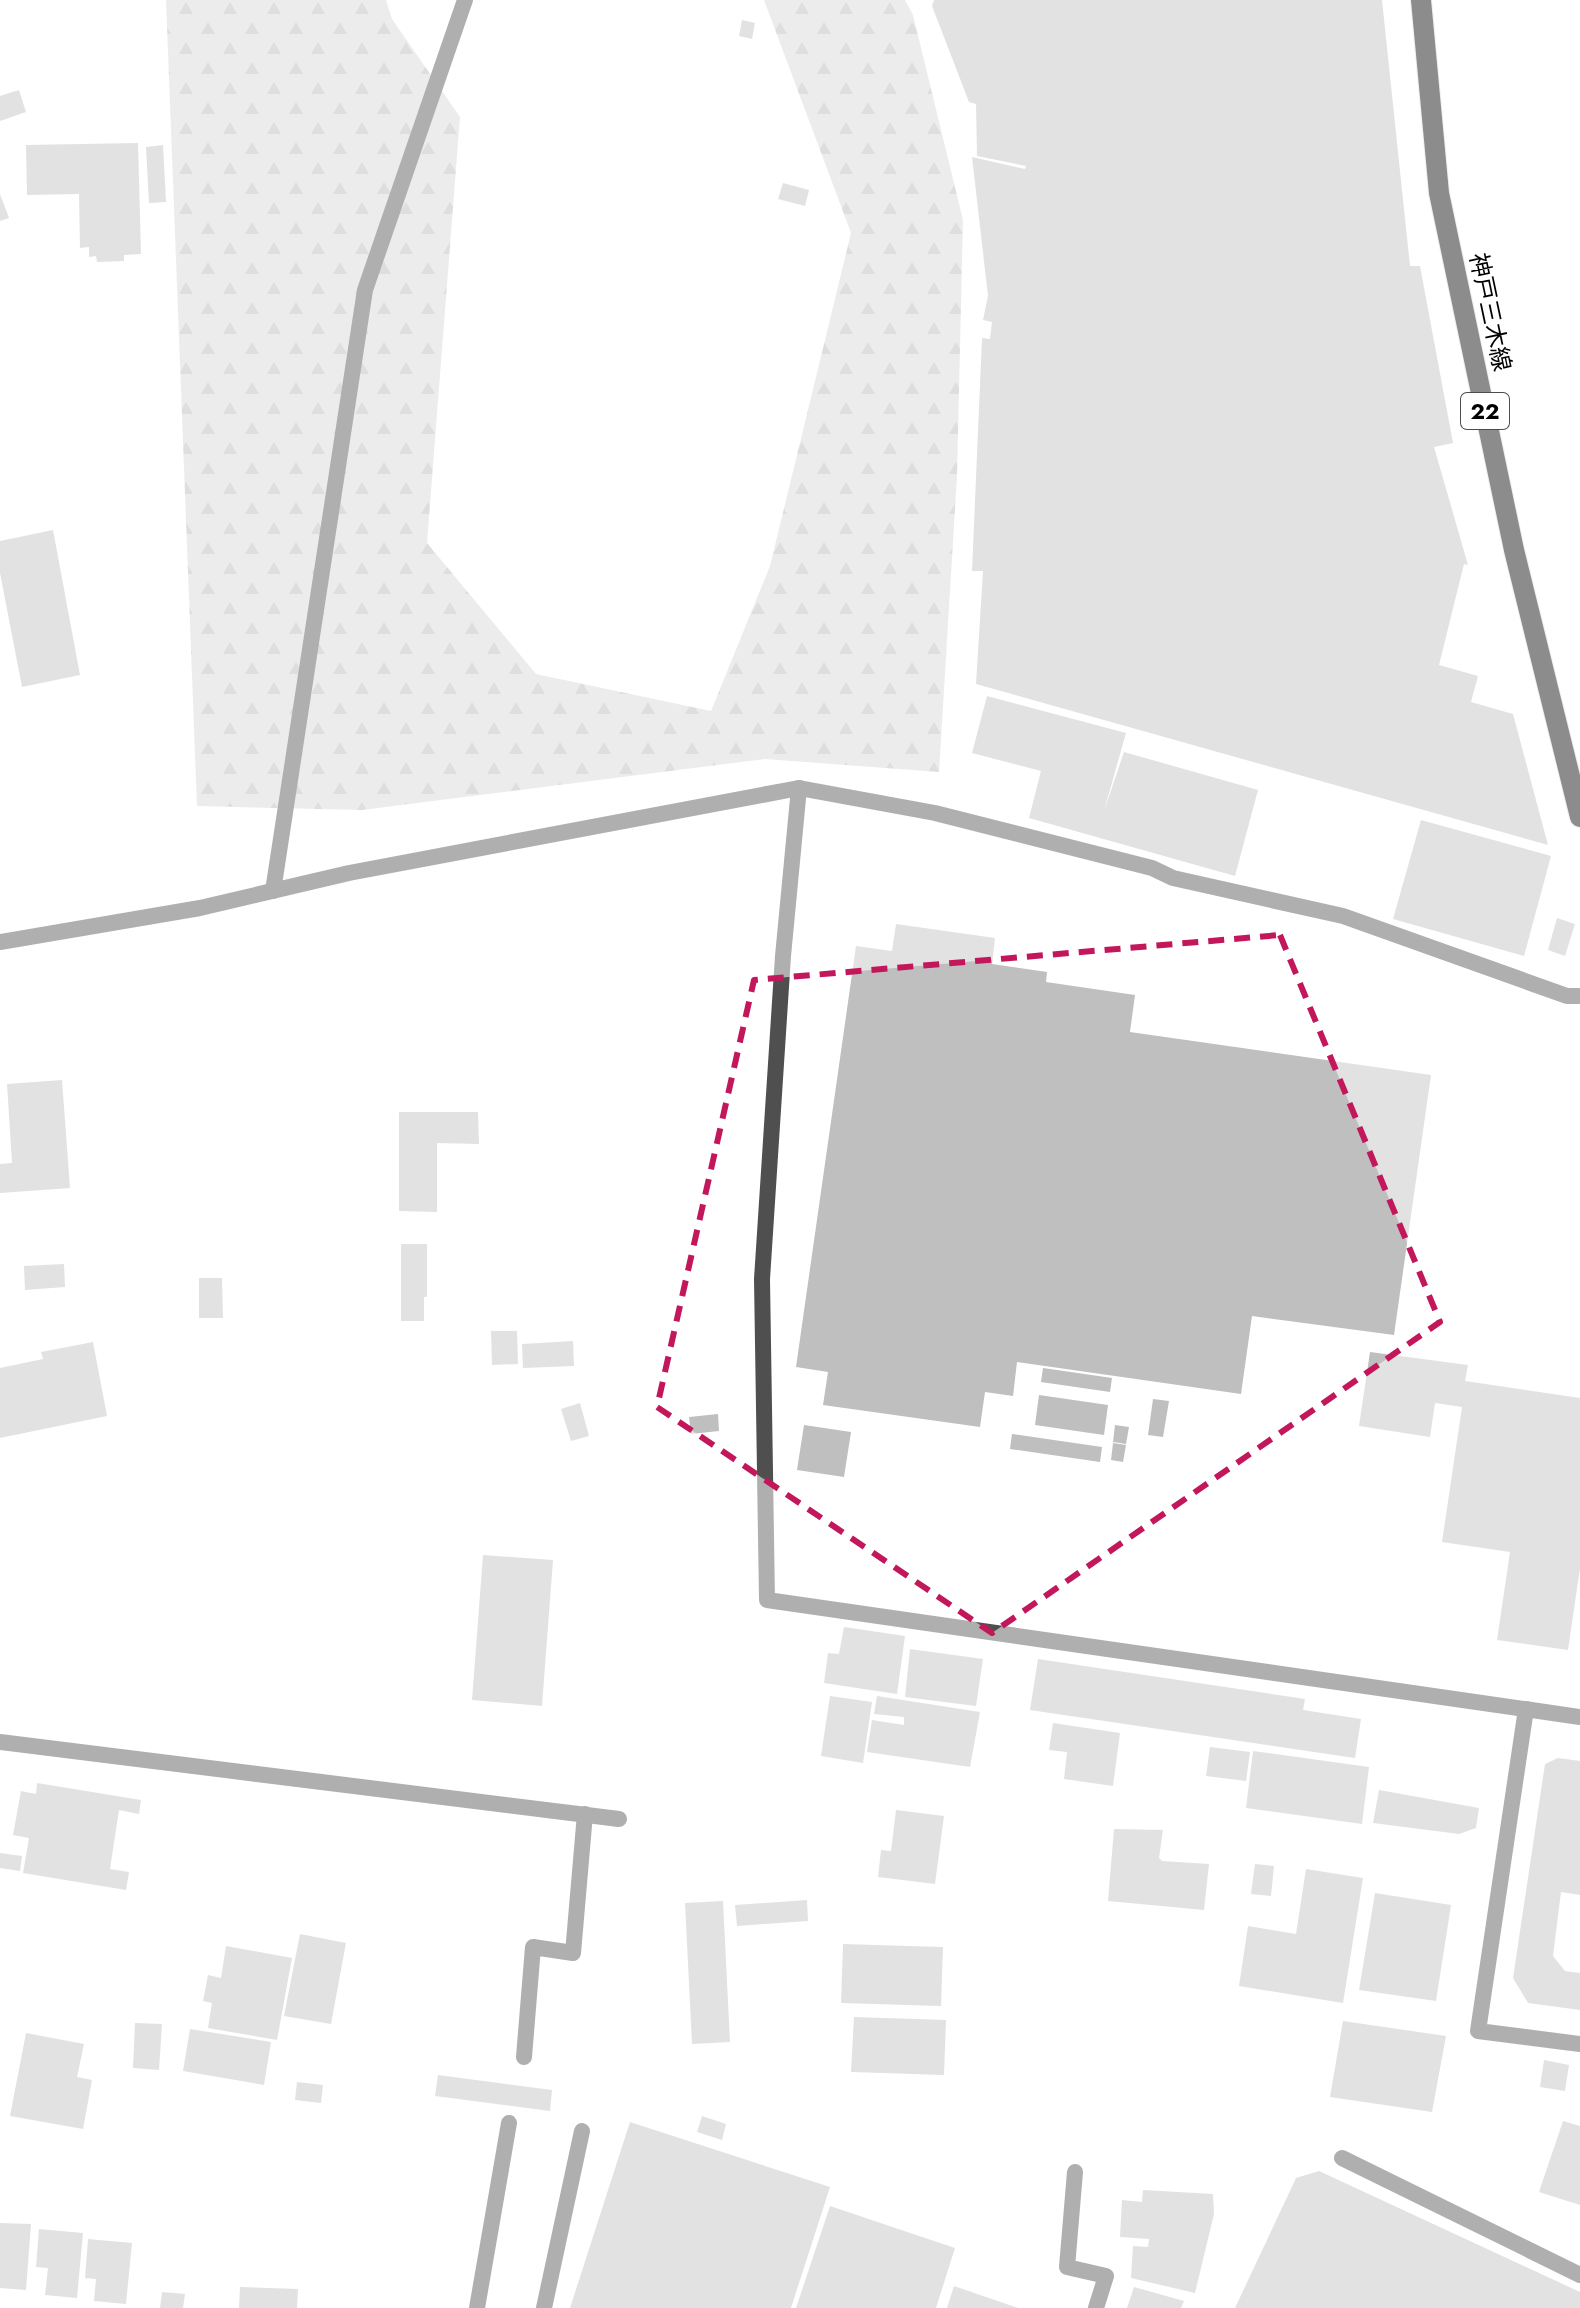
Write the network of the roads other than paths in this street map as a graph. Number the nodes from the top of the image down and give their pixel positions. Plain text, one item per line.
1 (465, 0) edge
2 (1421, 0) edge
3 (799, 788) junction
4 (1580, 817) edge
5 (273, 891) junction
6 (0, 942) edge
7 (1580, 996) edge
8 (1526, 1709) junction
9 (1580, 1717) edge
10 (0, 1742) edge
11 (585, 1814) junction
12 (619, 1819) dead end
13 (1580, 2044) edge
14 (524, 2057) dead end
15 (509, 2123) dead end
16 (582, 2131) dead end
17 (1342, 2158) dead end
18 (1075, 2172) dead end
19 (1580, 2275) edge
20 (477, 2308) edge
21 (544, 2308) edge
22 (1096, 2308) edge

1 - 5 street
2 - 4 main road, 神戸三木線 / 22
3 - 5 street
3 - 7 street
3 - 8 street
5 - 6 street
8 - 9 street
8 - 13 street
10 - 11 street
11 - 12 street
11 - 14 street
15 - 20 street
16 - 21 street
17 - 19 street
18 - 22 street

